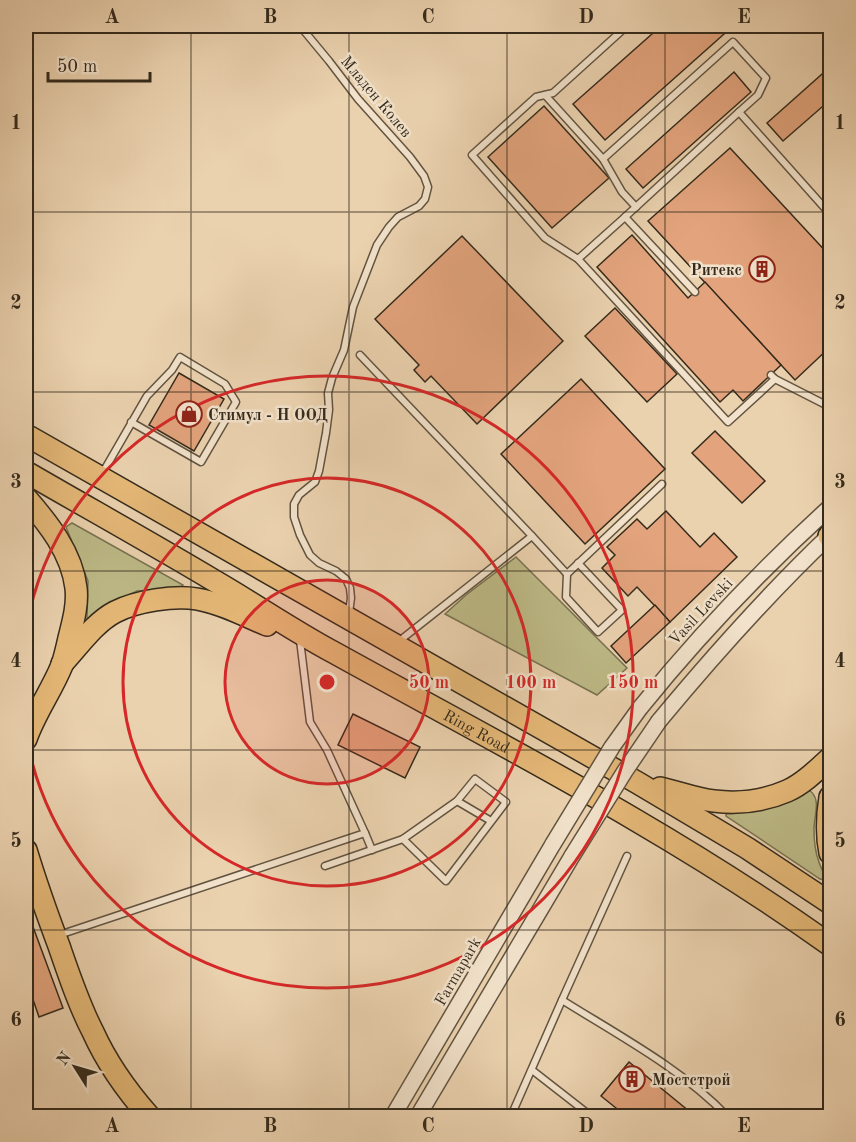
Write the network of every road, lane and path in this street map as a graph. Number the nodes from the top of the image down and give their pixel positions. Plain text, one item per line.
1 (300, 26) edge
2 (627, 26) edge
3 (545, 95) junction
4 (739, 112) junction
5 (603, 159) junction
6 (636, 207) junction
7 (831, 214) edge
8 (625, 217) junction
9 (578, 260) junction
10 (694, 292) dead end
11 (360, 355) dead end
12 (831, 407) edge
13 (131, 422) junction
14 (26, 435) edge
15 (26, 472) edge
16 (100, 477) junction
17 (662, 484) dead end
18 (26, 498) edge
19 (831, 508) edge
20 (532, 536) junction
21 (830, 536) edge
22 (578, 563) junction
23 (567, 573) junction
24 (349, 619) junction
25 (300, 640) junction
26 (394, 645) junction
27 (326, 648) junction
28 (62, 664) junction
29 (26, 739) edge
30 (831, 758) edge
31 (638, 783) junction
32 (831, 797) edge
33 (458, 801) junction
34 (491, 821) junction
35 (366, 833) junction
36 (403, 839) junction
37 (553, 844) joint
38 (26, 850) edge
39 (372, 850) junction
40 (831, 853) edge
41 (627, 856) dead end
42 (325, 866) dead end
43 (30, 883) edge
44 (831, 903) edge
45 (55, 936) junction
46 (831, 945) edge
47 (562, 1000) junction
48 (532, 1070) junction
49 (149, 1116) edge
50 (393, 1116) edge
51 (418, 1116) edge
52 (511, 1116) edge
53 (591, 1116) edge
54 (727, 1116) edge

1 - 24 lane, Младен Колев
2 - 3 lane
3 - 5 lane
3 - 9 lane
4 - 5 lane
4 - 6 lane
4 - 7 lane
5 - 6 lane
6 - 8 lane
8 - 9 lane
8 - 10 lane
9 - 12 lane
11 - 20 lane
13 - 13 lane
13 - 16 lane
14 - 16 highway, Ring Road
15 - 27 highway, Ring Road
16 - 24 highway, Ring Road
17 - 22 lane
18 - 28 highway
19 - 37 street, Vasil Levski, bridge
20 - 23 lane
20 - 26 lane
21 - 51 street, bridge
22 - 23 lane
22 - 23 lane
24 - 26 highway, Ring Road
25 - 27 highway
25 - 28 highway
25 - 35 lane
26 - 31 highway, Ring Road
27 - 46 highway, Ring Road
28 - 29 highway
30 - 31 highway
31 - 44 highway, Ring Road
32 - 40 highway
33 - 34 lane
33 - 34 lane
33 - 36 lane
34 - 36 lane
35 - 39 lane
35 - 45 lane
36 - 39 lane
37 - 50 street, Farmapark
38 - 43 highway
39 - 42 lane
41 - 47 lane
43 - 45 highway
45 - 49 highway
47 - 48 lane
47 - 54 lane
48 - 52 lane
48 - 53 lane

